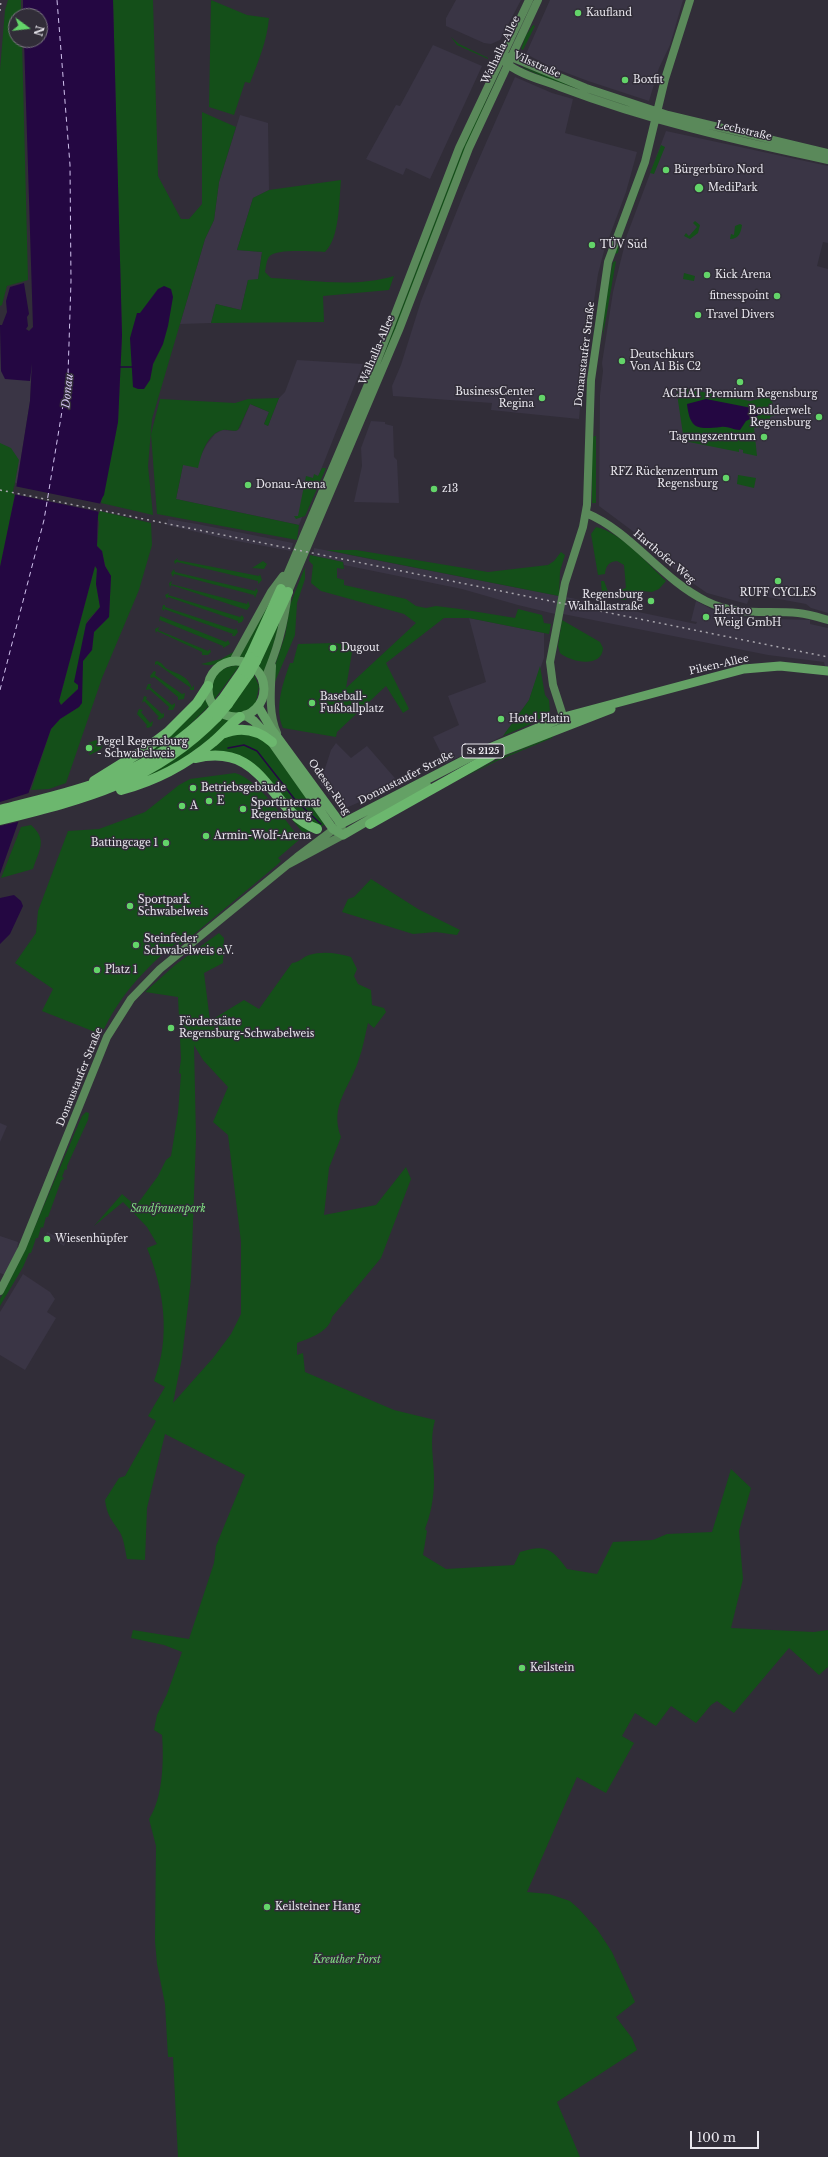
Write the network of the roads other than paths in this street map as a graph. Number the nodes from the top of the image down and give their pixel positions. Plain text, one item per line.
1 (529, 0) edge
2 (538, 0) edge
3 (690, 0) edge
4 (500, 57) junction
5 (509, 61) junction
6 (657, 116) junction
7 (828, 153) edge
8 (828, 160) edge
9 (586, 513) junction
10 (291, 566) junction
11 (285, 591) junction
12 (828, 620) edge
13 (233, 661) junction
14 (272, 662) junction
15 (828, 671) edge
16 (263, 683) junction
17 (208, 686) junction
18 (663, 690) junction
19 (258, 706) junction
20 (242, 716) junction
21 (564, 717) junction
22 (567, 726) junction
23 (222, 734) junction
24 (519, 740) junction
25 (276, 741) junction
26 (491, 756) junction
27 (189, 760) junction
28 (87, 793) junction
29 (0, 810) edge
30 (0, 820) edge
31 (370, 824) dead end
32 (337, 826) junction
33 (317, 829) dead end
34 (342, 835) junction
35 (289, 864) junction
36 (0, 1291) edge

1 - 4 main road, Walhalla-Allee
2 - 5 main road, Walhalla-Allee
3 - 6 main road, Donaustaufer Straße
4 - 5 main road, Vilsstraße
4 - 10 main road, Walhalla-Allee
5 - 6 main road, Vilsstraße
5 - 11 main road, Walhalla-Allee
6 - 7 main road, Lechstraße
6 - 8 main road, Lechstraße
6 - 9 main road, Donaustaufer Straße
9 - 12 main road, Harthofer Weg
9 - 21 main road, Donaustaufer Straße
10 - 11 main road, Walhalla-Allee
10 - 13 main road
11 - 14 main road
11 - 28 highway, Walhalla-Allee, bridge
13 - 16 main road
13 - 17 main road
14 - 16 main road
14 - 25 main road
15 - 18 main road, Pilsen-Allee
16 - 19 main road
17 - 20 main road
17 - 28 highway
18 - 21 main road, Pilsen-Allee
18 - 22 main road, Pilsen-Allee
19 - 20 main road
19 - 25 main road, Odessa-Ring
20 - 23 highway
20 - 25 main road, Odessa-Ring
21 - 22 main road, Donaustaufer Straße
21 - 24 main road, Donaustaufer Straße / St 2125
22 - 24 main road, Donaustaufer Straße
23 - 25 highway
23 - 27 highway
24 - 26 main road, Donaustaufer Straße
24 - 32 main road, Donaustaufer Straße / St 2125
25 - 32 main road, Odessa-Ring
26 - 31 highway
26 - 34 main road, Donaustaufer Straße / St 2125
27 - 28 highway
27 - 33 highway
28 - 29 highway
28 - 30 highway
32 - 34 main road, Odessa-Ring
32 - 35 main road, Donaustaufer Straße / St 2125
34 - 35 main road, Donaustaufer Straße / St 2125
35 - 36 main road, Donaustaufer Straße / St 2125

